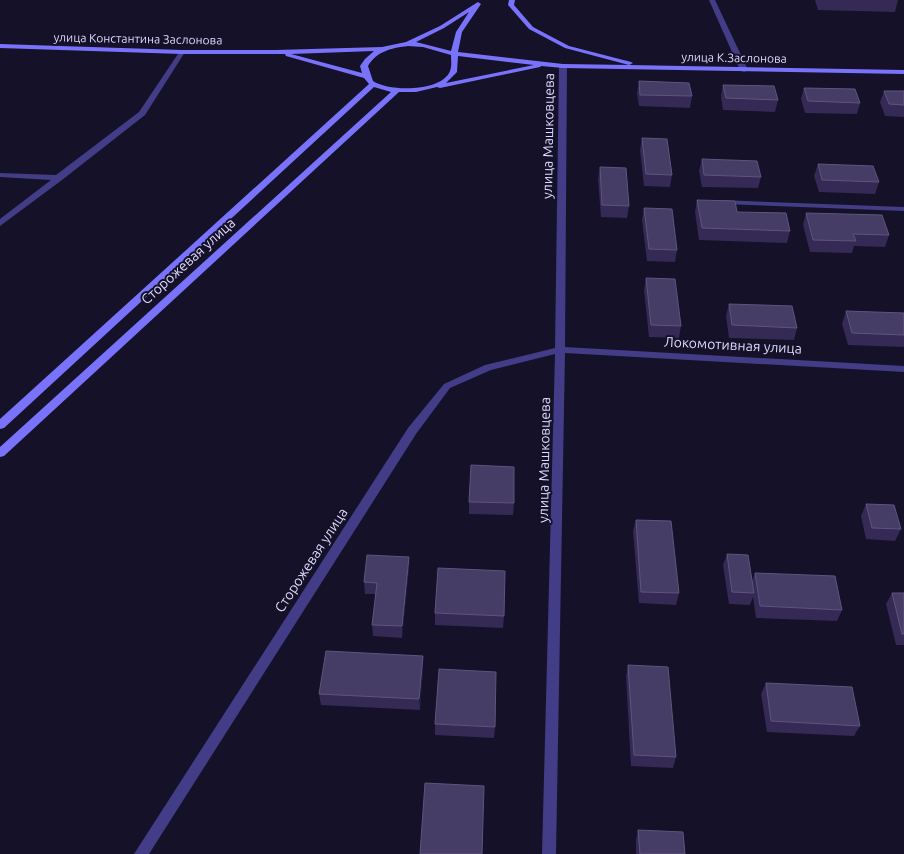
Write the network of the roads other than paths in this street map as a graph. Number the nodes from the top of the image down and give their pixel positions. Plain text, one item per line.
1 (512, 0) edge
2 (712, 0) edge
3 (480, 2) edge
4 (408, 44) junction
5 (0, 46) edge
6 (381, 49) junction
7 (182, 52) junction
8 (276, 52) junction
9 (454, 54) junction
10 (545, 64) junction
11 (563, 66) junction
12 (649, 68) junction
13 (744, 70) junction
14 (904, 72) edge
15 (366, 76) junction
16 (373, 84) junction
17 (421, 90) junction
18 (396, 91) junction
19 (0, 175) edge
20 (59, 178) junction
21 (716, 202) edge
22 (904, 209) edge
23 (0, 223) edge
24 (560, 350) junction
25 (904, 369) edge
26 (0, 425) edge
27 (0, 453) edge
28 (140, 854) edge
29 (550, 854) edge

1 - 12 main road
2 - 13 street
3 - 4 main road
3 - 9 main road
4 - 6 main road
4 - 9 main road, улица К.Заслонова
5 - 7 main road, улица Константина Заслонова
6 - 8 main road
6 - 15 main road
7 - 8 main road, улица Константина Заслонова
7 - 20 street
8 - 15 main road
9 - 10 main road, улица К.Заслонова
9 - 17 main road
10 - 11 main road, улица К.Заслонова
10 - 17 main road
11 - 12 main road, улица К.Заслонова
11 - 24 street, улица Машковцева
12 - 13 main road, улица К.Заслонова
13 - 14 main road, улица К.Заслонова
15 - 16 main road
16 - 18 main road
16 - 26 main road, Сторожевая улица
17 - 18 main road
18 - 27 main road, Сторожевая улица
19 - 20 street
20 - 23 street
21 - 22 street
24 - 25 street, Локомотивная улица
24 - 28 street, Сторожевая улица
24 - 29 street, улица Машковцева

